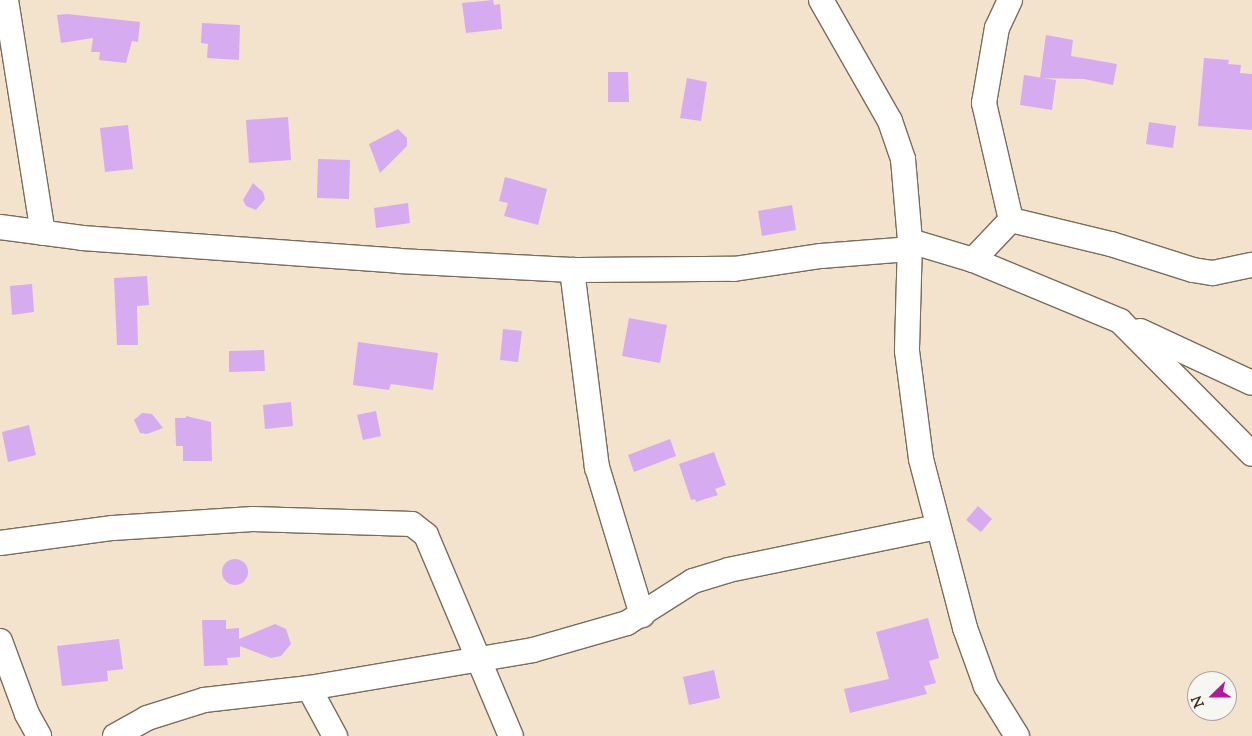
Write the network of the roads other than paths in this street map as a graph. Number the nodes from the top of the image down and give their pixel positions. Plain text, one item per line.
1 (6, 0) edge
2 (821, 0) edge
3 (1010, 0) edge
4 (1011, 220) junction
5 (0, 227) edge
6 (43, 232) junction
7 (909, 245) junction
8 (973, 260) junction
9 (1252, 265) edge
10 (572, 270) junction
11 (1120, 321) junction
12 (1252, 383) edge
13 (1252, 454) edge
14 (938, 527) junction
15 (0, 543) edge
16 (642, 616) junction
17 (0, 641) edge
18 (481, 659) junction
19 (309, 688) junction
20 (39, 736) edge
21 (115, 736) edge
22 (335, 736) edge
23 (511, 736) edge
24 (1017, 736) edge

1 - 6 street
2 - 7 street
3 - 4 street
4 - 8 street
4 - 9 street
5 - 6 street
6 - 10 street
7 - 8 street
7 - 10 street
7 - 14 street
8 - 11 street
10 - 16 street
11 - 12 street
11 - 13 street
14 - 16 street
14 - 24 street
15 - 18 street
16 - 18 street
17 - 20 street
18 - 19 street
18 - 23 street
19 - 21 street
19 - 22 street

